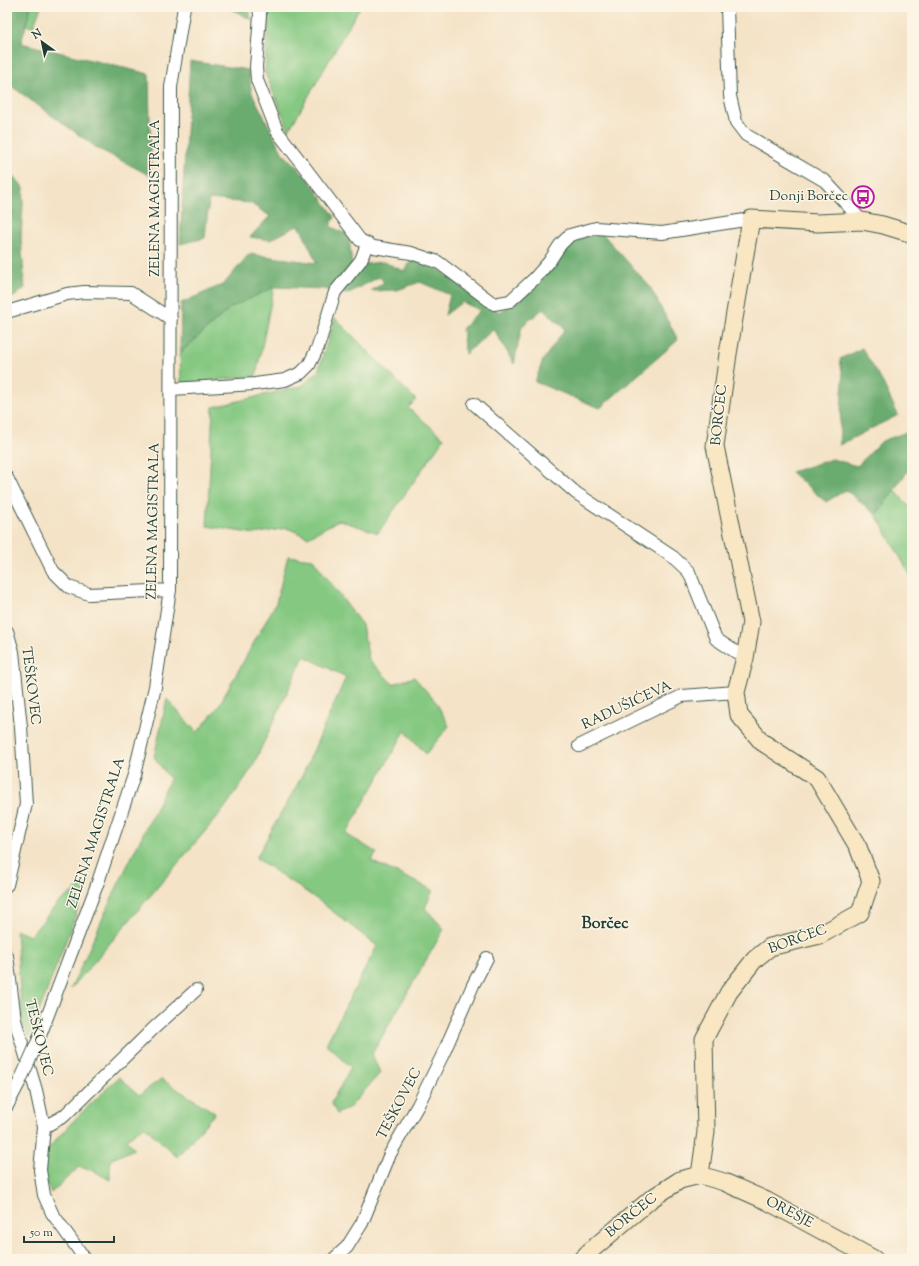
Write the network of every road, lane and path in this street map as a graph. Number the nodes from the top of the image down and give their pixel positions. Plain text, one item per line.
1 (184, 7) edge
2 (259, 7) edge
3 (727, 7) edge
4 (751, 219) junction
5 (862, 221) junction
6 (912, 234) edge
7 (367, 244) junction
8 (7, 312) edge
9 (171, 319) junction
10 (171, 389) junction
11 (474, 404) dead end
12 (7, 478) edge
13 (170, 590) junction
14 (7, 631) edge
15 (745, 658) junction
16 (736, 692) junction
17 (579, 746) dead end
18 (7, 885) edge
19 (7, 956) edge
20 (487, 958) dead end
21 (196, 990) dead end
22 (7, 1106) edge
23 (44, 1127) junction
24 (700, 1175) junction
25 (85, 1259) edge
26 (334, 1259) edge
27 (582, 1259) edge
28 (874, 1259) edge

1 - 9 street, ZELENA MAGISTRALA
2 - 7 street
3 - 5 street
4 - 5 street
4 - 7 street
4 - 15 street, BORČEC
5 - 6 street
7 - 10 street
8 - 9 street
9 - 10 street, ZELENA MAGISTRALA
10 - 13 street, ZELENA MAGISTRALA
11 - 15 street
12 - 13 street
13 - 22 street, ZELENA MAGISTRALA, bridge
14 - 18 street, TEŠKOVEC
15 - 16 street, BORČEC
16 - 17 street, RADUŠIĆEVA
16 - 24 street, BORČEC
19 - 23 street, TEŠKOVEC
20 - 26 street, TEŠKOVEC
21 - 23 street
23 - 25 street, TEŠKOVEC
24 - 27 street, BORČEC
24 - 28 street, OREŠJE

